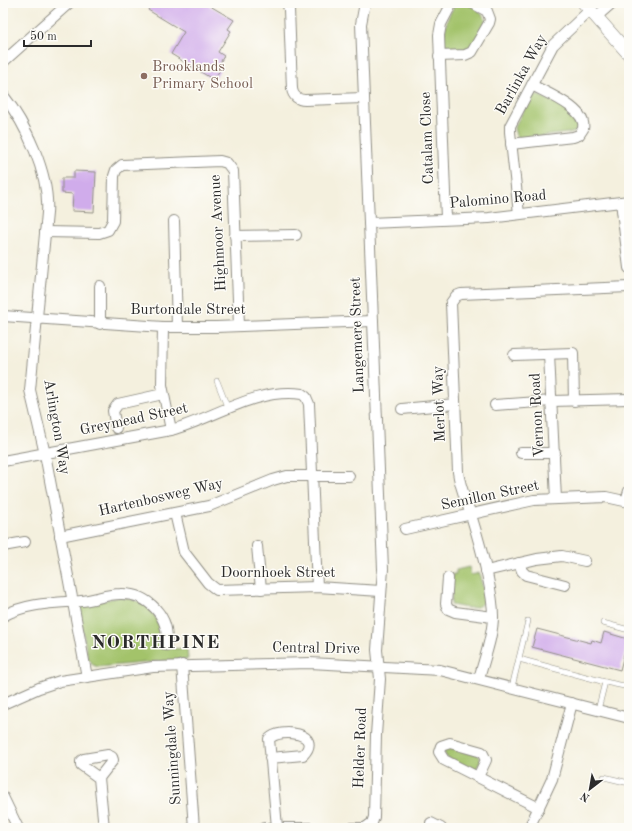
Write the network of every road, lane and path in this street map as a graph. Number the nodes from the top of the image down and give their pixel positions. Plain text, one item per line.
1 (287, 3) edge
2 (365, 3) edge
3 (452, 3) edge
4 (472, 3) edge
5 (612, 3) edge
6 (66, 4) edge
7 (590, 10) edge
8 (629, 54) edge
9 (439, 56) junction
10 (3, 62) edge
11 (532, 86) junction
12 (3, 95) edge
13 (364, 98) junction
14 (511, 144) junction
15 (625, 202) edge
16 (519, 214) junction
17 (446, 219) junction
18 (174, 221) dead end
19 (369, 223) junction
20 (45, 232) junction
21 (296, 235) dead end
22 (235, 236) junction
23 (629, 268) edge
24 (100, 286) dead end
25 (629, 287) edge
26 (3, 316) edge
27 (37, 319) junction
28 (373, 321) junction
29 (100, 324) junction
30 (239, 326) junction
31 (163, 327) junction
32 (177, 327) junction
33 (549, 354) junction
34 (514, 355) dead end
35 (217, 381) dead end
36 (163, 394) junction
37 (629, 399) edge
38 (552, 401) junction
39 (574, 401) junction
40 (455, 404) junction
41 (495, 405) dead end
42 (228, 409) junction
43 (402, 409) dead end
44 (116, 428) dead end
45 (171, 430) junction
46 (521, 453) dead end
47 (555, 453) junction
48 (45, 454) junction
49 (3, 461) edge
50 (313, 476) junction
51 (349, 476) dead end
52 (628, 498) edge
53 (556, 499) junction
54 (175, 513) junction
55 (471, 514) junction
56 (405, 529) dead end
57 (60, 536) junction
58 (25, 542) dead end
59 (3, 546) edge
60 (257, 546) dead end
61 (585, 561) dead end
62 (519, 563) junction
63 (486, 571) junction
64 (448, 578) dead end
65 (565, 585) dead end
66 (317, 587) junction
67 (261, 589) junction
68 (381, 591) junction
69 (73, 601) junction
70 (3, 616) edge
71 (493, 617) junction
72 (528, 622) dead end
73 (603, 623) dead end
74 (629, 630) edge
75 (166, 645) dead end
76 (519, 659) junction
77 (182, 665) junction
78 (378, 666) junction
79 (87, 677) junction
80 (479, 679) junction
81 (605, 682) junction
82 (512, 687) junction
83 (629, 687) edge
84 (572, 703) junction
85 (3, 704) edge
86 (598, 710) junction
87 (629, 718) edge
88 (270, 758) dead end
89 (478, 777) junction
90 (604, 777) dead end
91 (99, 778) dead end
92 (629, 783) edge
93 (3, 797) edge
94 (539, 808) junction
95 (430, 823) dead end
96 (277, 827) junction
97 (18, 828) edge
98 (104, 828) edge
99 (194, 828) edge
100 (264, 828) edge
101 (365, 828) edge
102 (441, 828) edge
103 (529, 828) edge

1 - 13 street
2 - 13 street, Langemere Street
3 - 9 street, Catalam Close
4 - 9 street
5 - 7 street, Barlinka Way
6 - 10 street
7 - 8 street
7 - 11 street, Barlinka Way
9 - 17 street, Catalam Close
11 - 14 street, Barlinka Way
11 - 14 street
12 - 20 street, Arlington Way
13 - 19 street, Langemere Street
14 - 16 street, Barlinka Way
15 - 16 street, Palomino Road
15 - 23 street
16 - 17 street, Palomino Road
17 - 19 street, Palomino Road
18 - 32 street
19 - 28 street, Langemere Street
20 - 22 street, Highmoor Avenue
20 - 27 street, Arlington Way
21 - 22 street
22 - 30 street, Highmoor Avenue
24 - 29 street
25 - 40 street, Merlot Way
26 - 27 street, Burtondale Street
27 - 29 street, Burtondale Street
27 - 48 street, Arlington Way
28 - 30 street, Burtondale Street
28 - 68 street, Langemere Street
29 - 31 street, Burtondale Street
30 - 32 street, Burtondale Street
31 - 32 street, Burtondale Street
31 - 36 street
33 - 34 street
33 - 38 street, Vernon Road
33 - 39 street
35 - 42 lane
36 - 44 street
36 - 45 street
37 - 39 street
38 - 39 street
38 - 41 street
38 - 47 street, Vernon Road
40 - 43 street
40 - 55 street, Merlot Way
42 - 45 street, Greymead Street
42 - 50 street, Greymead Street
45 - 48 street, Greymead Street
46 - 47 street
47 - 53 street, Vernon Road
48 - 49 street, Greymead Street
48 - 57 street, Arlington Way
50 - 51 street, Hartenbosweg Way
50 - 54 street, Hartenbosweg Way
50 - 66 street
52 - 53 street, Semillon Street
53 - 55 street, Semillon Street
54 - 57 street, Hartenbosweg Way
54 - 67 street, Doornhoek Street
55 - 56 street, Semillon Street
55 - 63 street, Merlot Way
57 - 69 street, Arlington Way
58 - 59 street
60 - 67 street
61 - 62 street
62 - 63 street
62 - 65 street
63 - 71 street, Merlot Way
64 - 71 street
66 - 67 street, Doornhoek Street
66 - 68 street, Doornhoek Street
68 - 78 street, Langemere Street
69 - 70 street
69 - 75 street
69 - 79 street, Arlington Way
71 - 80 street, Merlot Way
72 - 76 lane
73 - 74 lane
76 - 81 lane
76 - 82 lane
77 - 78 street, Central Drive
77 - 79 street, Central Drive
77 - 99 street, Sunningdale Way
78 - 80 street, Central Drive
78 - 101 street, Helder Road
79 - 85 street, Central Drive
80 - 82 street, Central Drive
81 - 83 lane
81 - 86 lane
82 - 84 street, Central Drive
84 - 86 street, Central Drive
84 - 94 street
86 - 87 street, Central Drive
88 - 96 street
89 - 89 street
89 - 94 street
90 - 92 lane
91 - 98 street
93 - 97 street
94 - 103 street
95 - 102 street
96 - 100 street
96 - 101 street

